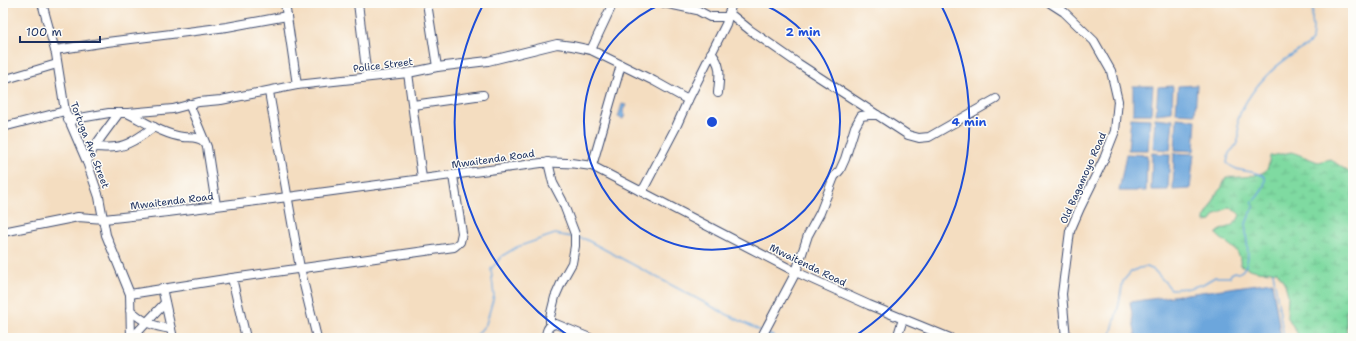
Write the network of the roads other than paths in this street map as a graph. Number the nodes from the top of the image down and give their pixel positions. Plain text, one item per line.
1 (42, 3) edge
2 (285, 3) edge
3 (358, 3) edge
4 (427, 3) edge
5 (613, 3) edge
6 (664, 3) edge
7 (732, 3) edge
8 (1050, 3) edge
9 (729, 15) junction
10 (287, 16) junction
11 (55, 50) junction
12 (591, 50) junction
13 (711, 53) junction
14 (57, 64) junction
15 (621, 65) junction
16 (437, 67) junction
17 (408, 73) junction
18 (367, 78) junction
19 (3, 80) edge
20 (297, 85) junction
21 (269, 92) junction
22 (718, 93) dead end
23 (483, 95) dead end
24 (996, 99) dead end
25 (688, 100) junction
26 (189, 104) junction
27 (413, 105) junction
28 (65, 111) junction
29 (123, 113) junction
30 (878, 115) junction
31 (68, 120) junction
32 (3, 127) edge
33 (154, 127) junction
34 (204, 142) junction
35 (94, 147) junction
36 (87, 162) junction
37 (548, 162) junction
38 (592, 166) junction
39 (453, 176) junction
40 (422, 178) junction
41 (640, 191) junction
42 (288, 197) junction
43 (216, 205) junction
44 (104, 219) junction
45 (3, 232) edge
46 (300, 268) junction
47 (796, 272) junction
48 (232, 278) junction
49 (162, 288) junction
50 (130, 294) junction
51 (165, 303) junction
52 (130, 310) junction
53 (903, 319) junction
54 (146, 323) junction
55 (551, 325) junction
56 (171, 329) junction
57 (131, 338) edge
58 (173, 338) edge
59 (246, 338) edge
60 (316, 338) edge
61 (546, 338) edge
62 (590, 338) edge
63 (761, 338) edge
64 (897, 338) edge
65 (950, 338) edge
66 (1066, 338) edge

1 - 11 street, Tortuga Ave Street
2 - 10 street
3 - 18 street
4 - 16 street
5 - 12 street
6 - 9 street
7 - 9 street
8 - 66 street, Old Bagamoyo Road
9 - 13 street
9 - 30 street
10 - 11 street
10 - 20 street
11 - 14 street, Tortuga Ave Street
12 - 15 street, Police Street
12 - 16 street, Police Street
13 - 22 street
13 - 25 street
14 - 19 street
14 - 28 street, Tortuga Ave Street
15 - 25 street, Police Street
15 - 38 street
16 - 17 street, Police Street
17 - 18 street, Police Street
17 - 27 street
18 - 20 street, Police Street
20 - 21 street, Police Street
21 - 26 street, Police Street
21 - 42 street
23 - 27 street
24 - 30 street
25 - 41 street
26 - 29 street, Police Street
26 - 34 street
27 - 40 street
28 - 31 street, Tortuga Ave Street
28 - 32 street
29 - 31 street, Police Street
29 - 33 street
29 - 35 street
30 - 47 street
31 - 36 street, Tortuga Ave Street
33 - 34 street
33 - 35 street
34 - 43 street
35 - 36 street
36 - 44 street, Tortuga Ave Street
37 - 38 street, Mwaitenda Road
37 - 39 street, Mwaitenda Road
37 - 55 street
38 - 41 street, Mwaitenda Road
39 - 40 street, Mwaitenda Road
39 - 46 street
40 - 42 street, Mwaitenda Road
41 - 47 street, Mwaitenda Road
42 - 43 street, Mwaitenda Road
42 - 46 street
43 - 44 street, Mwaitenda Road
44 - 45 street, Mwaitenda Road
44 - 50 street, Tortuga Ave Street
46 - 48 street
46 - 60 street
47 - 53 street, Mwaitenda Road
47 - 63 street
48 - 49 street
48 - 59 street
49 - 50 street
49 - 51 street
50 - 52 street, Tortuga Ave Street
51 - 54 street
51 - 56 street
52 - 54 street
52 - 57 street, Tortuga Ave Street
53 - 64 street
53 - 65 street, Mwaitenda Road
54 - 56 street
54 - 57 street
55 - 61 street
55 - 62 street
56 - 58 street

